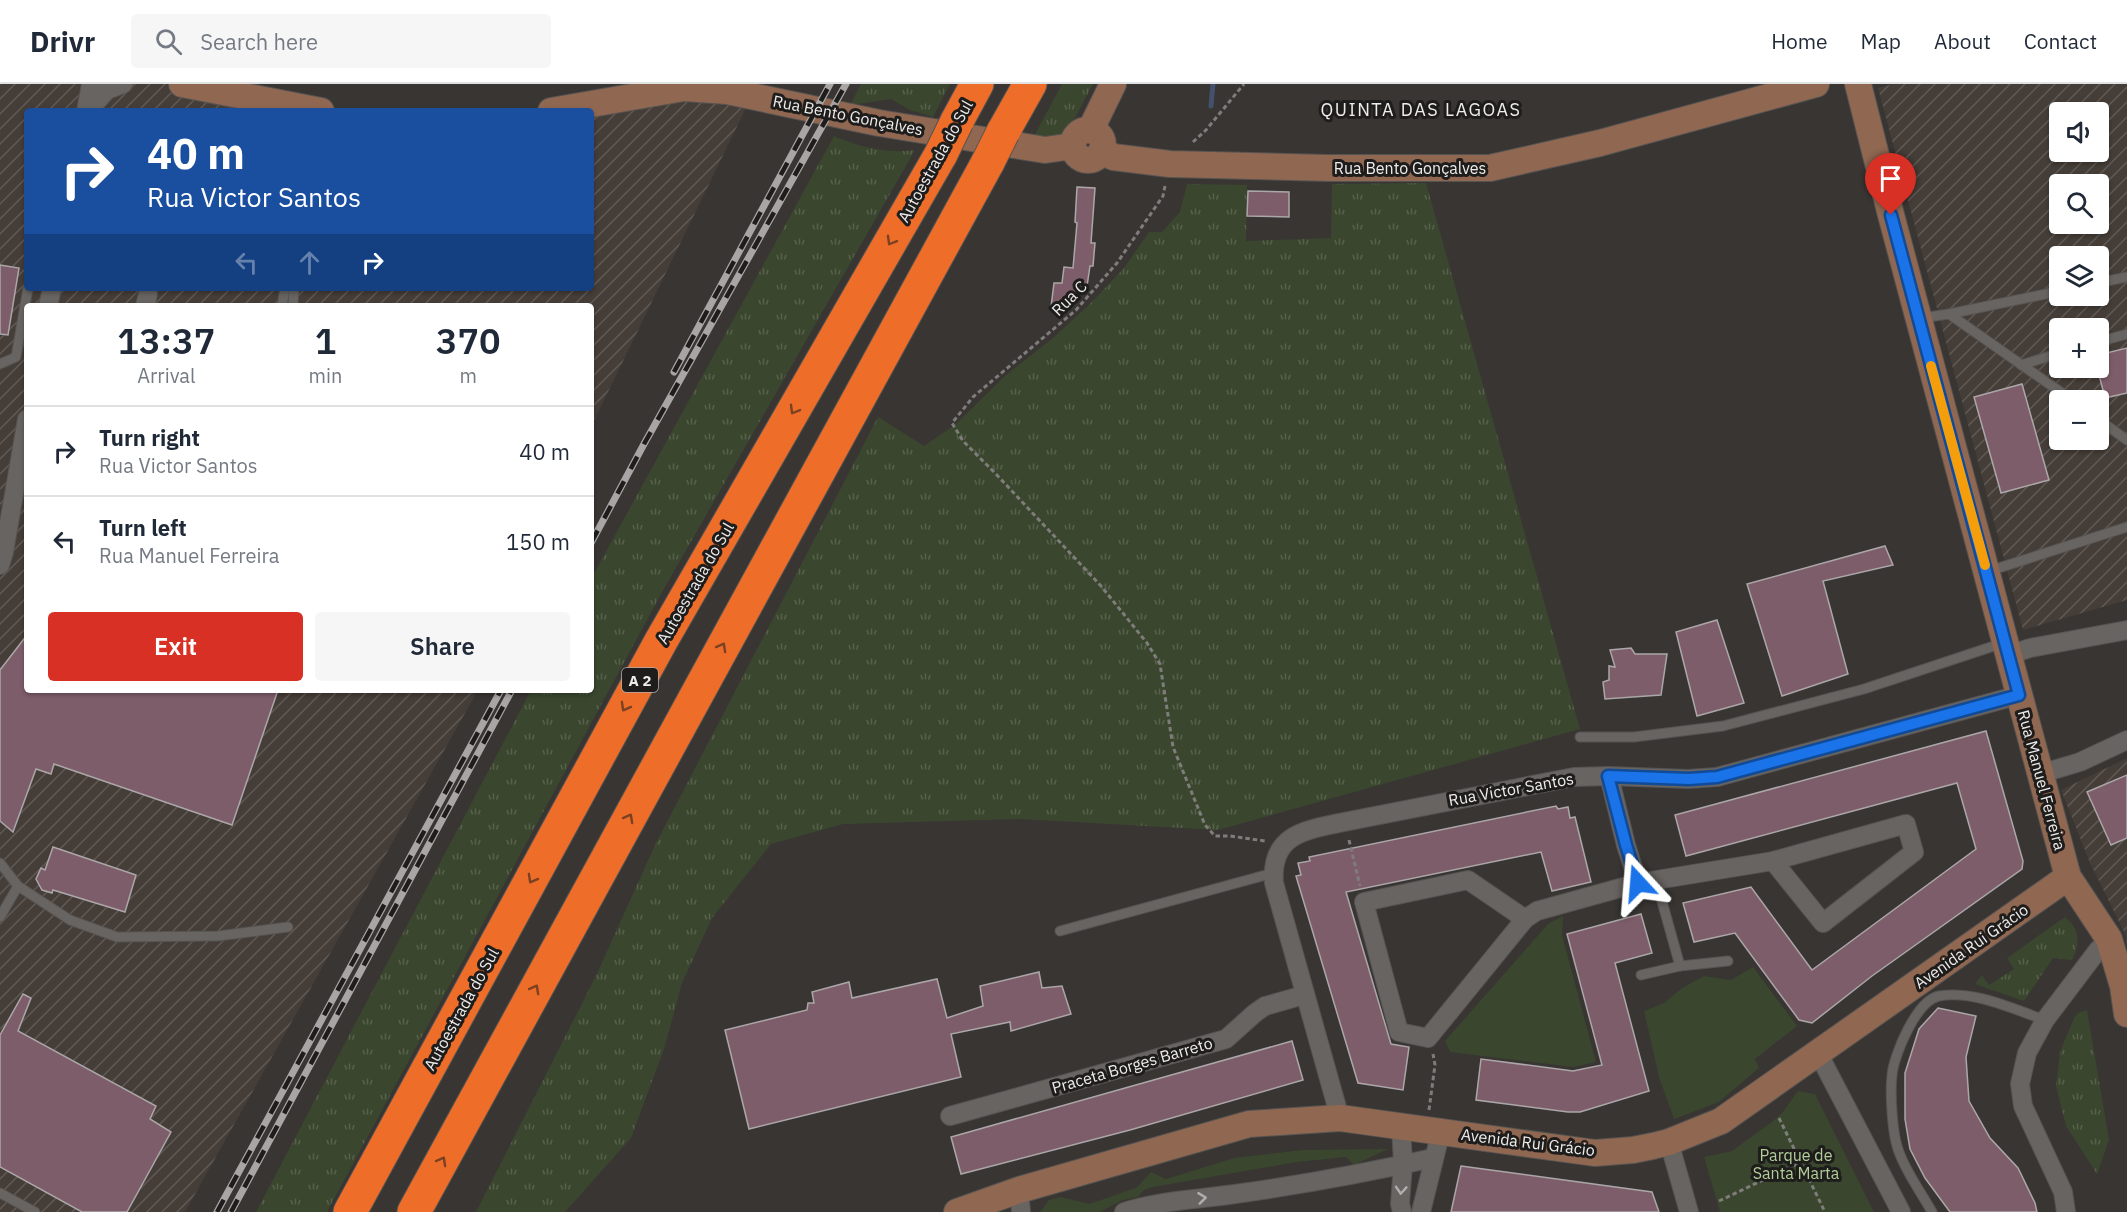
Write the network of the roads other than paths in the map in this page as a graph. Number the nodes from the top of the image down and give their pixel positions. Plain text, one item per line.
1 (91, 84) edge
2 (123, 84) edge
3 (184, 84) edge
4 (977, 84) edge
5 (1030, 84) edge
6 (1113, 84) edge
7 (1816, 84) edge
8 (1858, 84) edge
9 (729, 88) edge
10 (87, 108) edge
11 (90, 108) edge
12 (297, 108) edge
13 (569, 108) edge
14 (1089, 142) junction
15 (2127, 277) edge
16 (2109, 281) edge
17 (2049, 293) edge
18 (24, 311) edge
19 (1949, 314) junction
20 (1919, 319) junction
21 (2127, 334) edge
22 (2109, 339) edge
23 (2049, 356) edge
24 (0, 364) edge
25 (2021, 365) junction
26 (2057, 390) edge
27 (2109, 427) edge
28 (24, 435) edge
29 (2127, 440) edge
30 (2127, 527) edge
31 (0, 565) edge
32 (1986, 572) junction
33 (2127, 630) edge
34 (2007, 649) junction
35 (2019, 695) junction
36 (1580, 737) dead end
37 (2127, 740) edge
38 (2040, 774) junction
39 (1608, 776) junction
40 (1773, 861) junction
41 (0, 863) edge
42 (1273, 873) junction
43 (2068, 878) junction
44 (1647, 881) junction
45 (18, 886) junction
46 (0, 916) edge
47 (1525, 919) junction
48 (288, 927) dead end
49 (1060, 931) dead end
50 (2109, 939) junction
51 (1728, 961) dead end
52 (1680, 966) junction
53 (1641, 975) dead end
54 (1305, 995) junction
55 (2127, 1014) edge
56 (2045, 1020) junction
57 (1818, 1053) junction
58 (950, 1116) dead end
59 (1340, 1118) junction
60 (1401, 1126) junction
61 (1434, 1130) junction
62 (1669, 1142) junction
63 (1433, 1158) junction
64 (1403, 1164) junction
65 (0, 1193) edge
66 (1020, 1201) edge
67 (35, 1212) edge
68 (350, 1212) edge
69 (414, 1212) edge
70 (957, 1212) edge
71 (1124, 1212) edge
72 (1402, 1212) edge
73 (1421, 1212) edge
74 (1689, 1212) edge
75 (1901, 1212) edge
76 (1932, 1212) edge
77 (2066, 1212) edge

1 - 10 street
2 - 11 street
3 - 12 street
4 -> 68 highway, Autoestrada do Sul / A 2, bridge
69 -> 5 highway, bridge
6 - 14 street
7 - 14 street, Rua Bento Gonçalves
8 - 20 street, Rua Manuel Ferreira
9 - 13 street, Rua Bento Gonçalves
9 - 14 street, Rua Bento Gonçalves
15 - 16 lane
17 - 19 lane
18 - 24 lane
19 - 20 lane
19 - 25 lane
20 - 32 street, Rua Manuel Ferreira
21 - 22 lane
23 - 25 lane
25 - 26 lane
27 - 29 lane
28 - 31 street
30 - 32 lane
32 - 34 street, Rua Manuel Ferreira
33 - 34 street
34 - 35 street, Rua Manuel Ferreira
34 - 36 lane
35 - 38 street, Rua Manuel Ferreira
35 - 39 street, Rua Victor Santos
37 - 38 street
38 - 43 street, Rua Manuel Ferreira
39 - 42 street, Rua Victor Santos
39 - 44 street
40 - 40 street
40 - 44 street
41 - 45 lane
42 - 49 lane
42 - 54 street
43 - 50 street, Rua Manuel Ferreira
43 - 57 street, Avenida Rui Grácio
44 - 47 street
44 - 52 lane
45 - 46 lane
45 - 48 lane
47 - 47 street
50 - 55 street, Rua Manuel Ferreira
50 - 56 street
51 - 52 lane
52 - 53 lane
54 - 58 street, Praceta Borges Barreto
54 - 59 street
56 - 76 lane
56 - 77 street
57 - 62 street, Avenida Rui Grácio
57 - 75 street
59 - 60 street, Avenida Rui Grácio
59 - 66 street, Avenida Rui Grácio
60 - 61 street, Avenida Rui Grácio
60 - 64 street
61 - 62 street, Avenida Rui Grácio
61 - 63 street
62 - 74 street
63 - 64 street
63 - 73 street
71 -> 64 street
64 -> 72 street
65 - 67 lane
66 - 70 street, Avenida Rui Grácio

